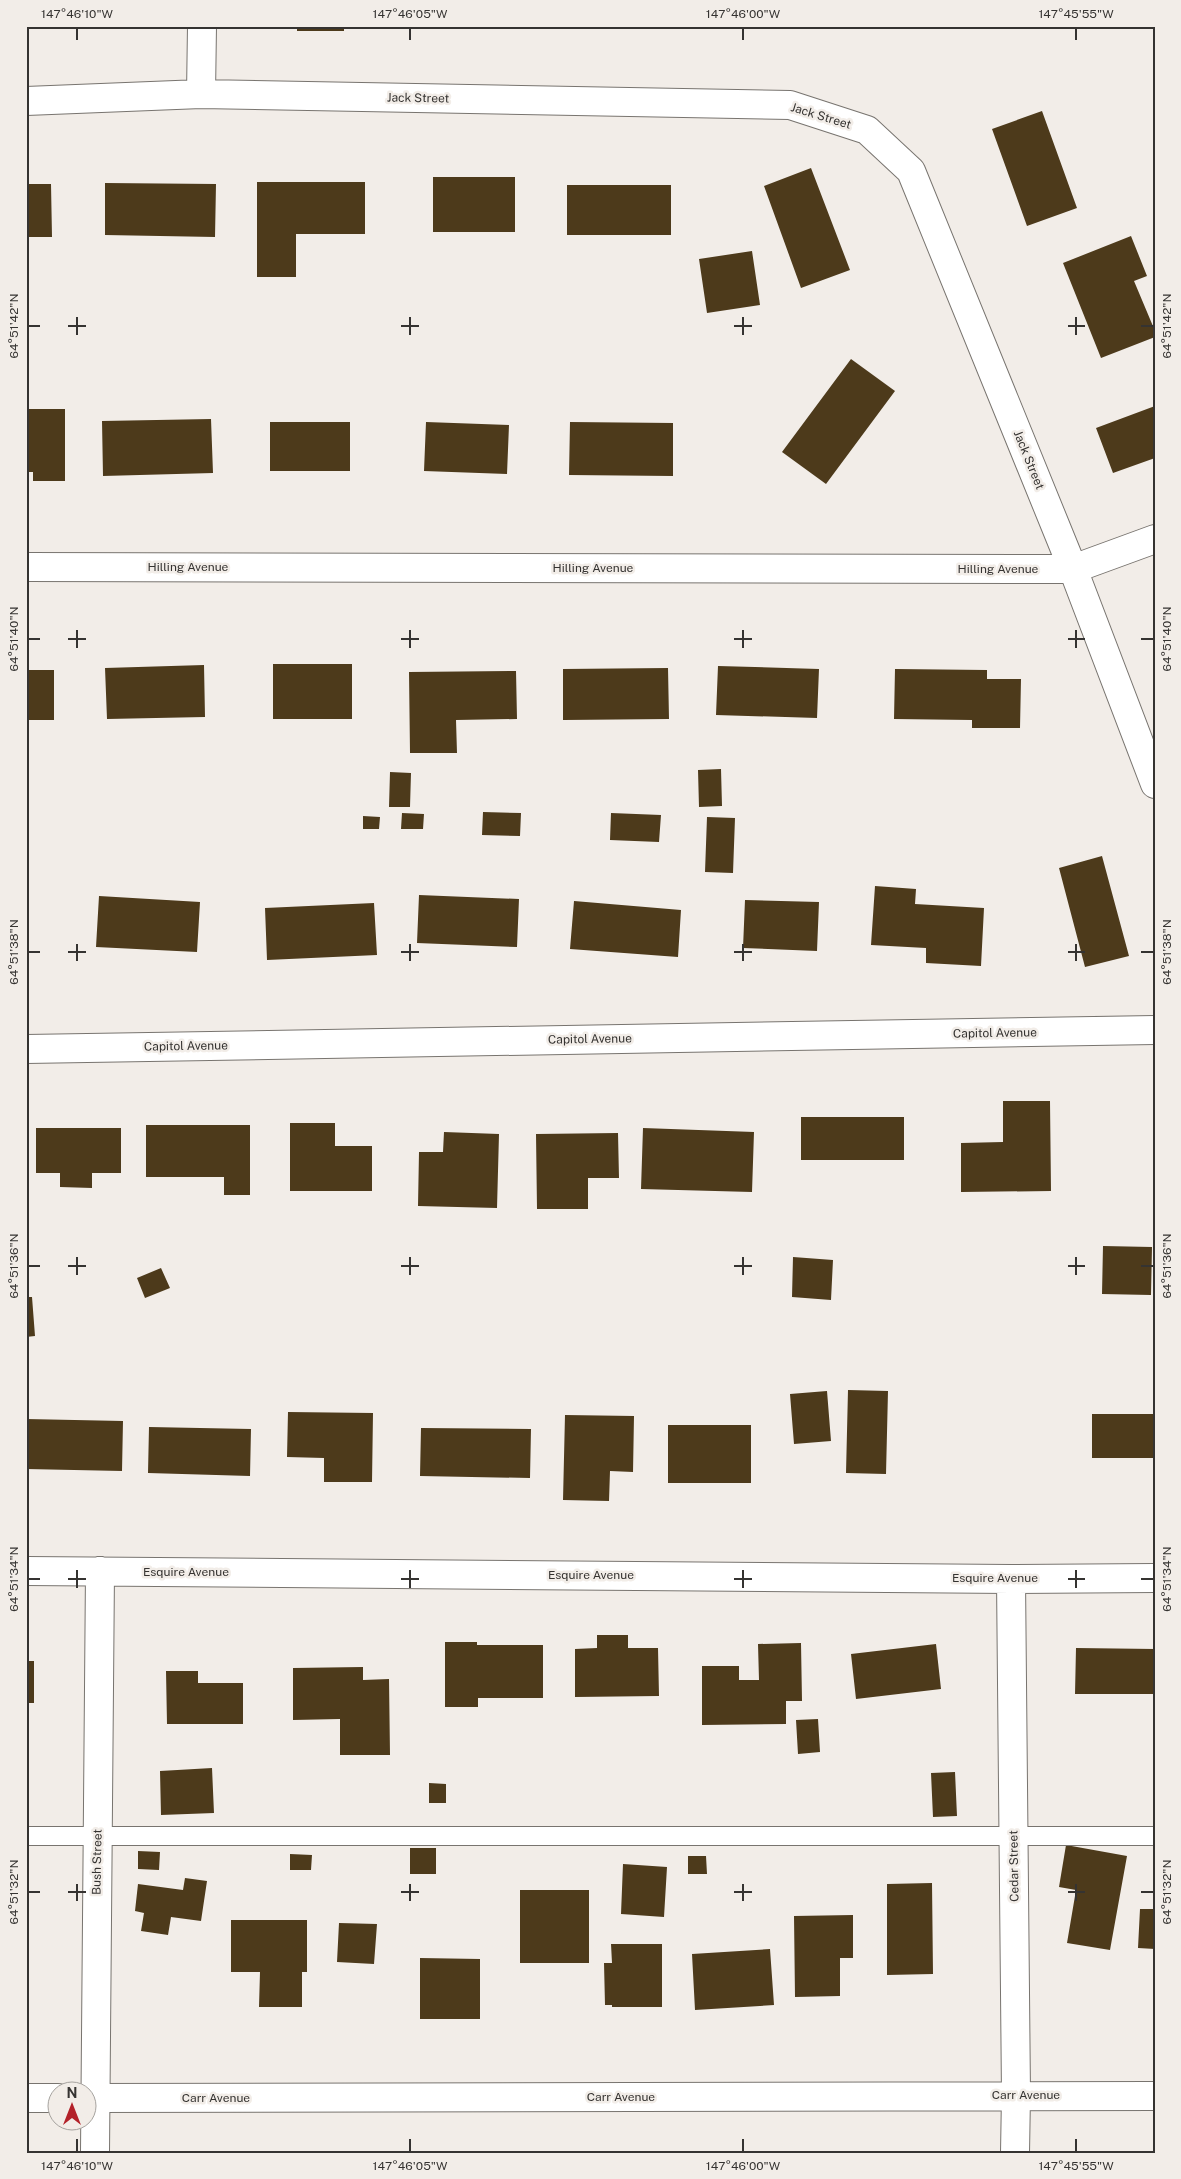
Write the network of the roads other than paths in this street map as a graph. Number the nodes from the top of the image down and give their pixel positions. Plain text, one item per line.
1 (202, 26) edge
2 (201, 94) junction
3 (26, 101) edge
4 (1155, 539) edge
5 (26, 567) edge
6 (1073, 569) junction
7 (1155, 784) edge
8 (1155, 1030) edge
9 (26, 1049) edge
10 (26, 1571) edge
11 (100, 1572) junction
12 (1155, 1578) edge
13 (1011, 1579) junction
14 (26, 1836) edge
15 (1014, 1836) junction
16 (1155, 1836) edge
17 (97, 1837) junction
18 (91, 2082) edge
19 (1016, 2095) junction
20 (1155, 2096) edge
21 (26, 2098) edge
22 (48, 2098) edge
23 (98, 2098) edge
24 (93, 2132) edge
25 (95, 2153) edge
26 (1015, 2153) edge

1 - 2 street
2 - 3 street, Jack Street
2 - 6 street, Jack Street
4 - 6 street, Hilling Avenue
5 - 6 street, Hilling Avenue
6 - 7 street, Jack Street
8 - 9 street, Capitol Avenue
10 - 11 street, Esquire Avenue
11 - 13 street, Esquire Avenue
11 - 17 street, Bush Street
12 - 13 street, Esquire Avenue
13 - 15 street, Cedar Street
14 - 17 lane
15 - 16 lane
15 - 17 lane
15 - 19 street, Cedar Street
17 - 18 street, Bush Street
19 - 20 street, Carr Avenue
19 - 23 street, Carr Avenue
19 - 26 street, Cedar Street
21 - 22 street
24 - 25 street, Bush Street

